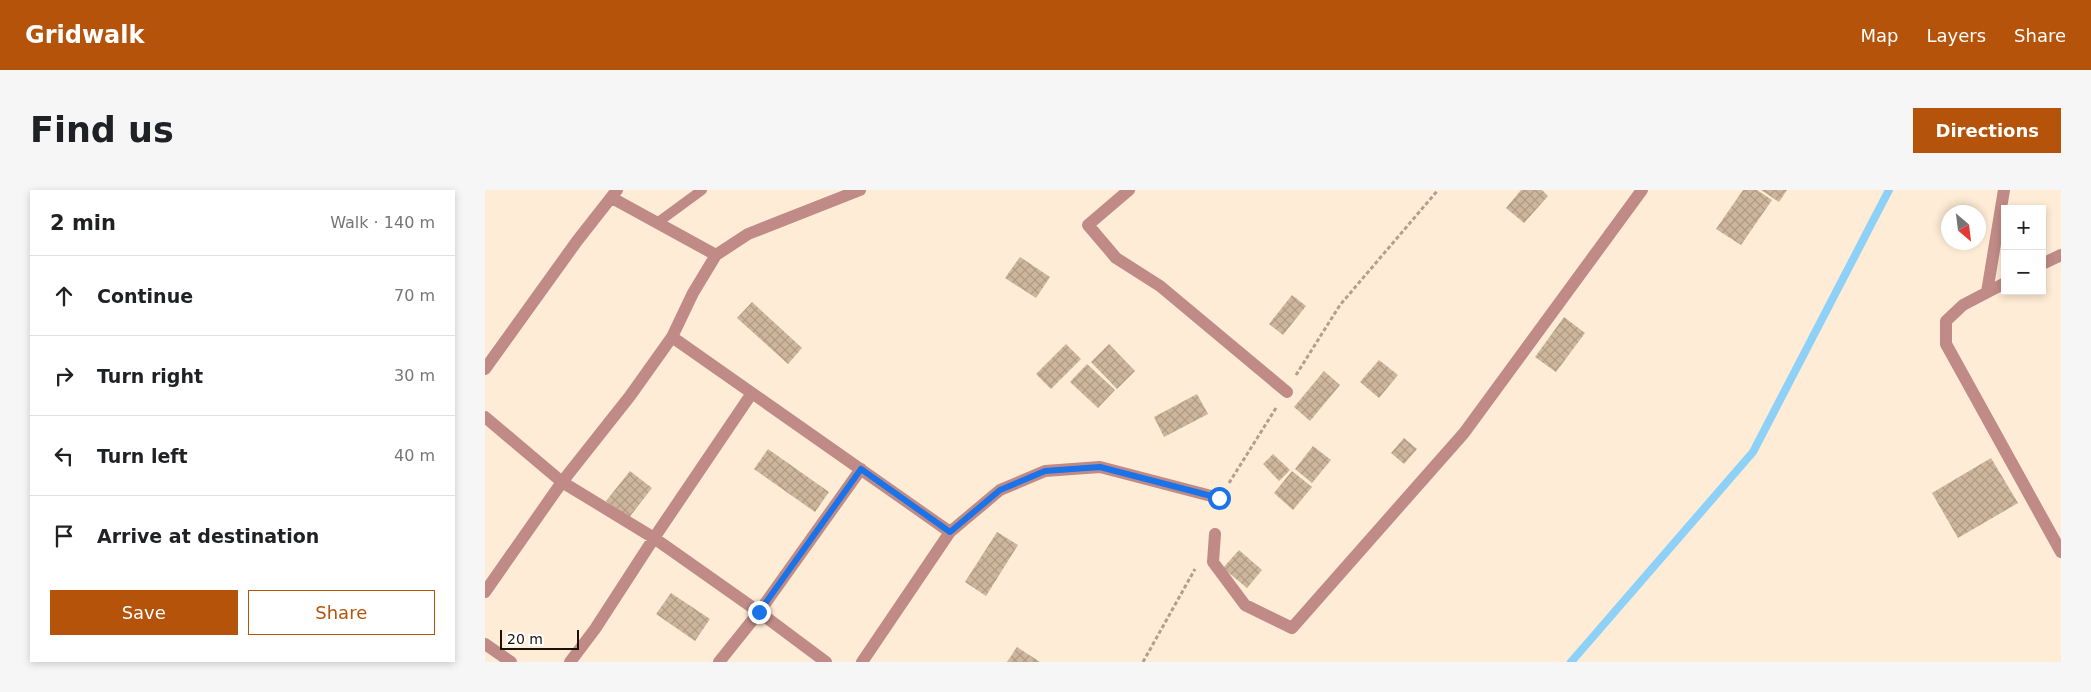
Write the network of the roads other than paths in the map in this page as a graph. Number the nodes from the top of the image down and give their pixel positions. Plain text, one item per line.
1 (702, 190) edge
2 (860, 190) edge
3 (1129, 190) edge
4 (1642, 190) edge
5 (2004, 190) edge
6 (614, 194) edge
7 (657, 223) junction
8 (2061, 255) edge
9 (716, 256) junction
10 (2046, 262) edge
11 (2001, 285) edge
12 (1987, 292) junction
13 (672, 337) junction
14 (485, 369) edge
15 (1287, 392) road end
16 (752, 393) junction
17 (485, 417) edge
18 (861, 469) junction
19 (562, 482) junction
20 (1219, 498) road end
21 (950, 532) junction
22 (1215, 534) dead end
23 (654, 538) junction
24 (2061, 552) edge
25 (485, 592) edge
26 (759, 612) junction
27 (485, 644) edge
28 (511, 662) edge
29 (570, 662) edge
30 (719, 662) edge
31 (826, 662) edge
32 (862, 662) edge

1 - 7 lane
2 - 9 street
3 - 15 street
4 - 22 street
5 - 12 street
6 - 7 street
6 - 14 street
7 - 9 street
8 - 10 street
9 - 13 street
11 - 12 street
12 - 24 street
13 - 16 street
13 - 19 street
16 - 18 street
16 - 23 street
17 - 19 street
18 - 21 street
18 - 26 street
19 - 23 street
19 - 25 street
20 - 21 street
21 - 32 street
23 - 26 street
23 - 29 street
26 - 30 street
26 - 31 street
27 - 28 street

